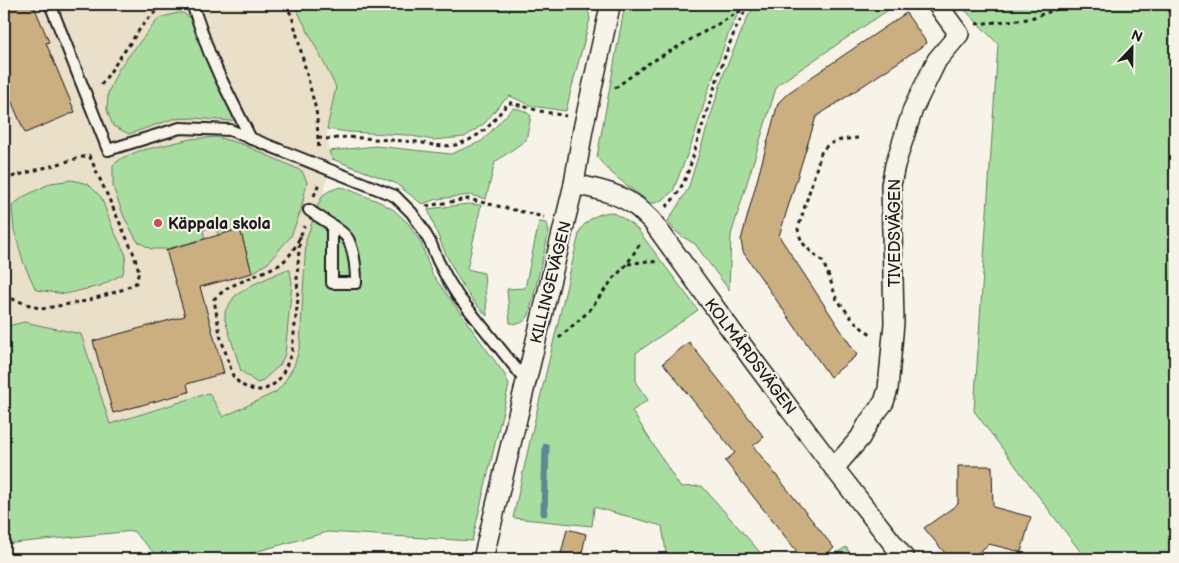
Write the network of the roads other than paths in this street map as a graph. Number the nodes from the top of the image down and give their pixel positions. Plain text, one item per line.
1 (50, 4) edge
2 (192, 4) edge
3 (608, 4) edge
4 (936, 4) edge
5 (251, 139) junction
6 (574, 184) junction
7 (309, 210) road end
8 (332, 225) junction
9 (526, 382) junction
10 (834, 468) junction
11 (482, 559) edge
12 (905, 559) edge

1 - 5 lane
2 - 5 lane
3 - 6 street, KILLINGEVÄGEN
4 - 10 street, TIVEDSVÄGEN
5 - 9 lane
6 - 9 street, KILLINGEVÄGEN
6 - 10 street, KOLMÅRDSVÄGEN
7 - 8 lane
8 - 8 lane
9 - 11 street, KILLINGEVÄGEN
10 - 12 street, KOLMÅRDSVÄGEN

